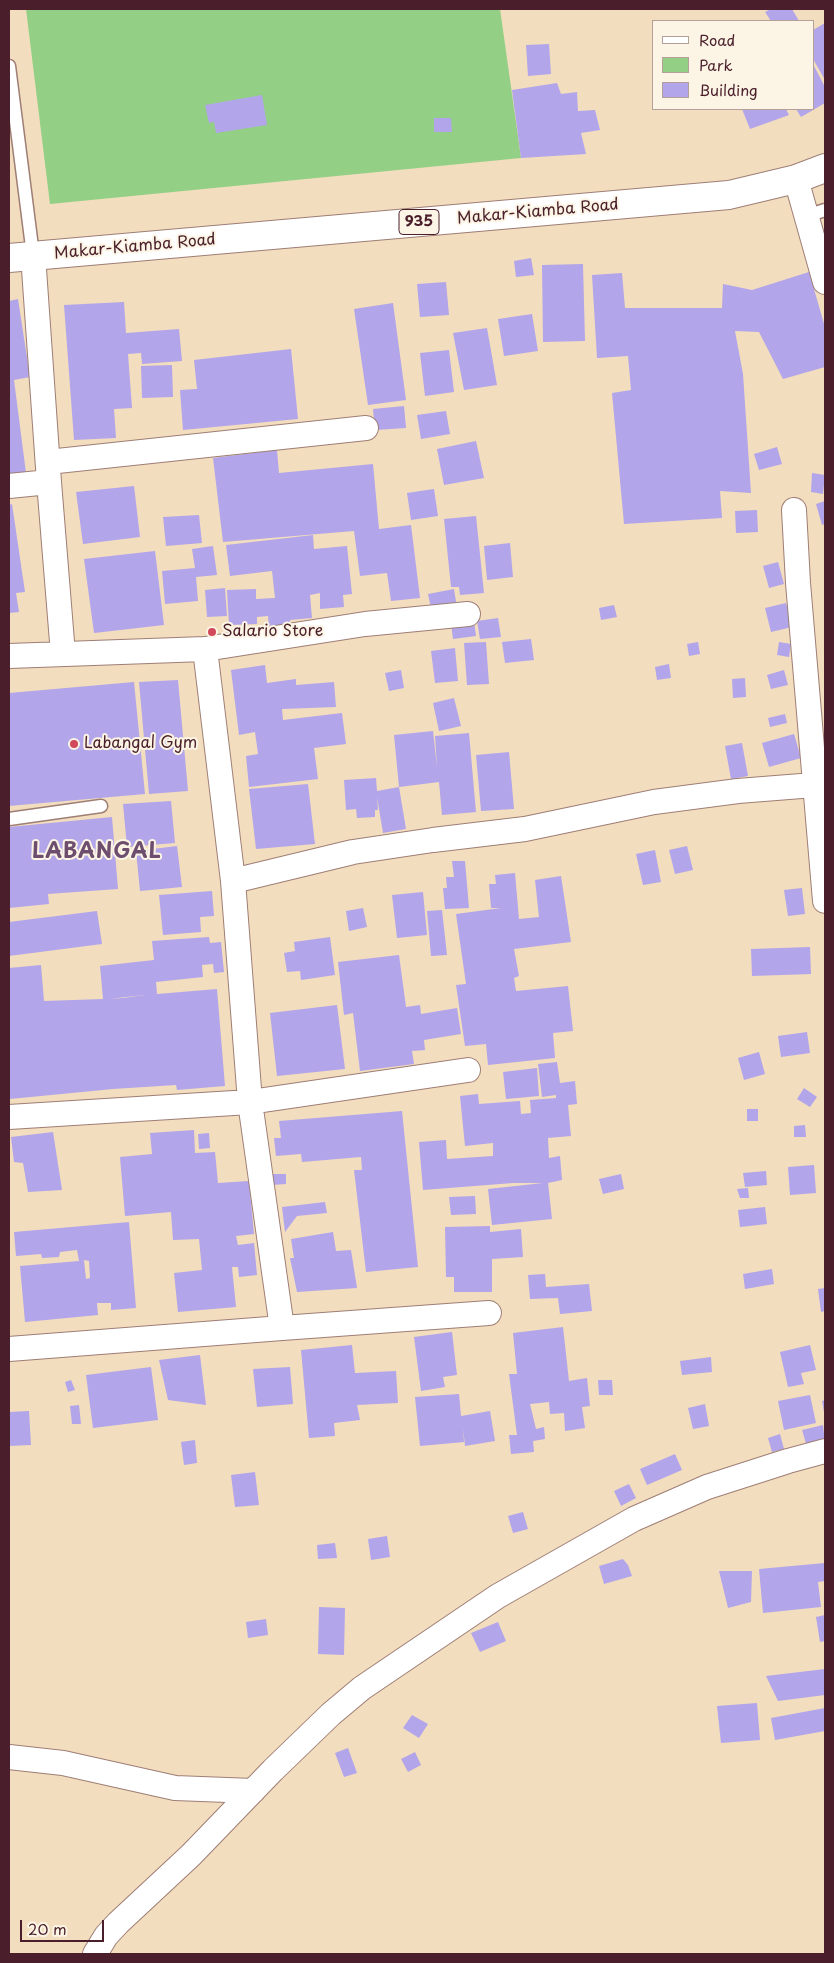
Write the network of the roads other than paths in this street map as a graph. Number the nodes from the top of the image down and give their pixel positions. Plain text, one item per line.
1 (9, 66) edge
2 (825, 168) edge
3 (796, 179) junction
4 (816, 213) edge
5 (21, 257) edge
6 (825, 282) edge
7 (366, 428) dead end
8 (48, 472) junction
9 (9, 486) edge
10 (794, 510) dead end
11 (468, 614) dead end
12 (205, 649) junction
13 (63, 654) junction
14 (9, 656) edge
15 (819, 798) edge
16 (101, 806) dead end
17 (9, 819) edge
18 (232, 881) junction
19 (825, 901) edge
20 (468, 1070) dead end
21 (250, 1102) junction
22 (9, 1118) edge
23 (489, 1313) dead end
24 (282, 1328) junction
25 (9, 1349) edge
26 (825, 1451) edge
27 (9, 1757) edge
28 (253, 1791) junction
29 (95, 1954) edge

1 - 5 lane
2 - 3 main road, Makar-Kiamba Road / 935
3 - 4 street
3 - 5 main road, Makar-Kiamba Road / 935
4 - 6 street
5 - 8 street
7 - 8 street
8 - 9 street
8 - 13 street
10 - 15 street
11 - 12 street
12 - 13 street
12 - 18 street
13 - 14 street
15 - 18 street
15 - 19 street
16 - 17 lane
18 - 21 street
20 - 21 street
21 - 22 street
21 - 24 street
23 - 24 street
24 - 25 street
26 - 28 street
27 - 28 street
28 - 29 street

